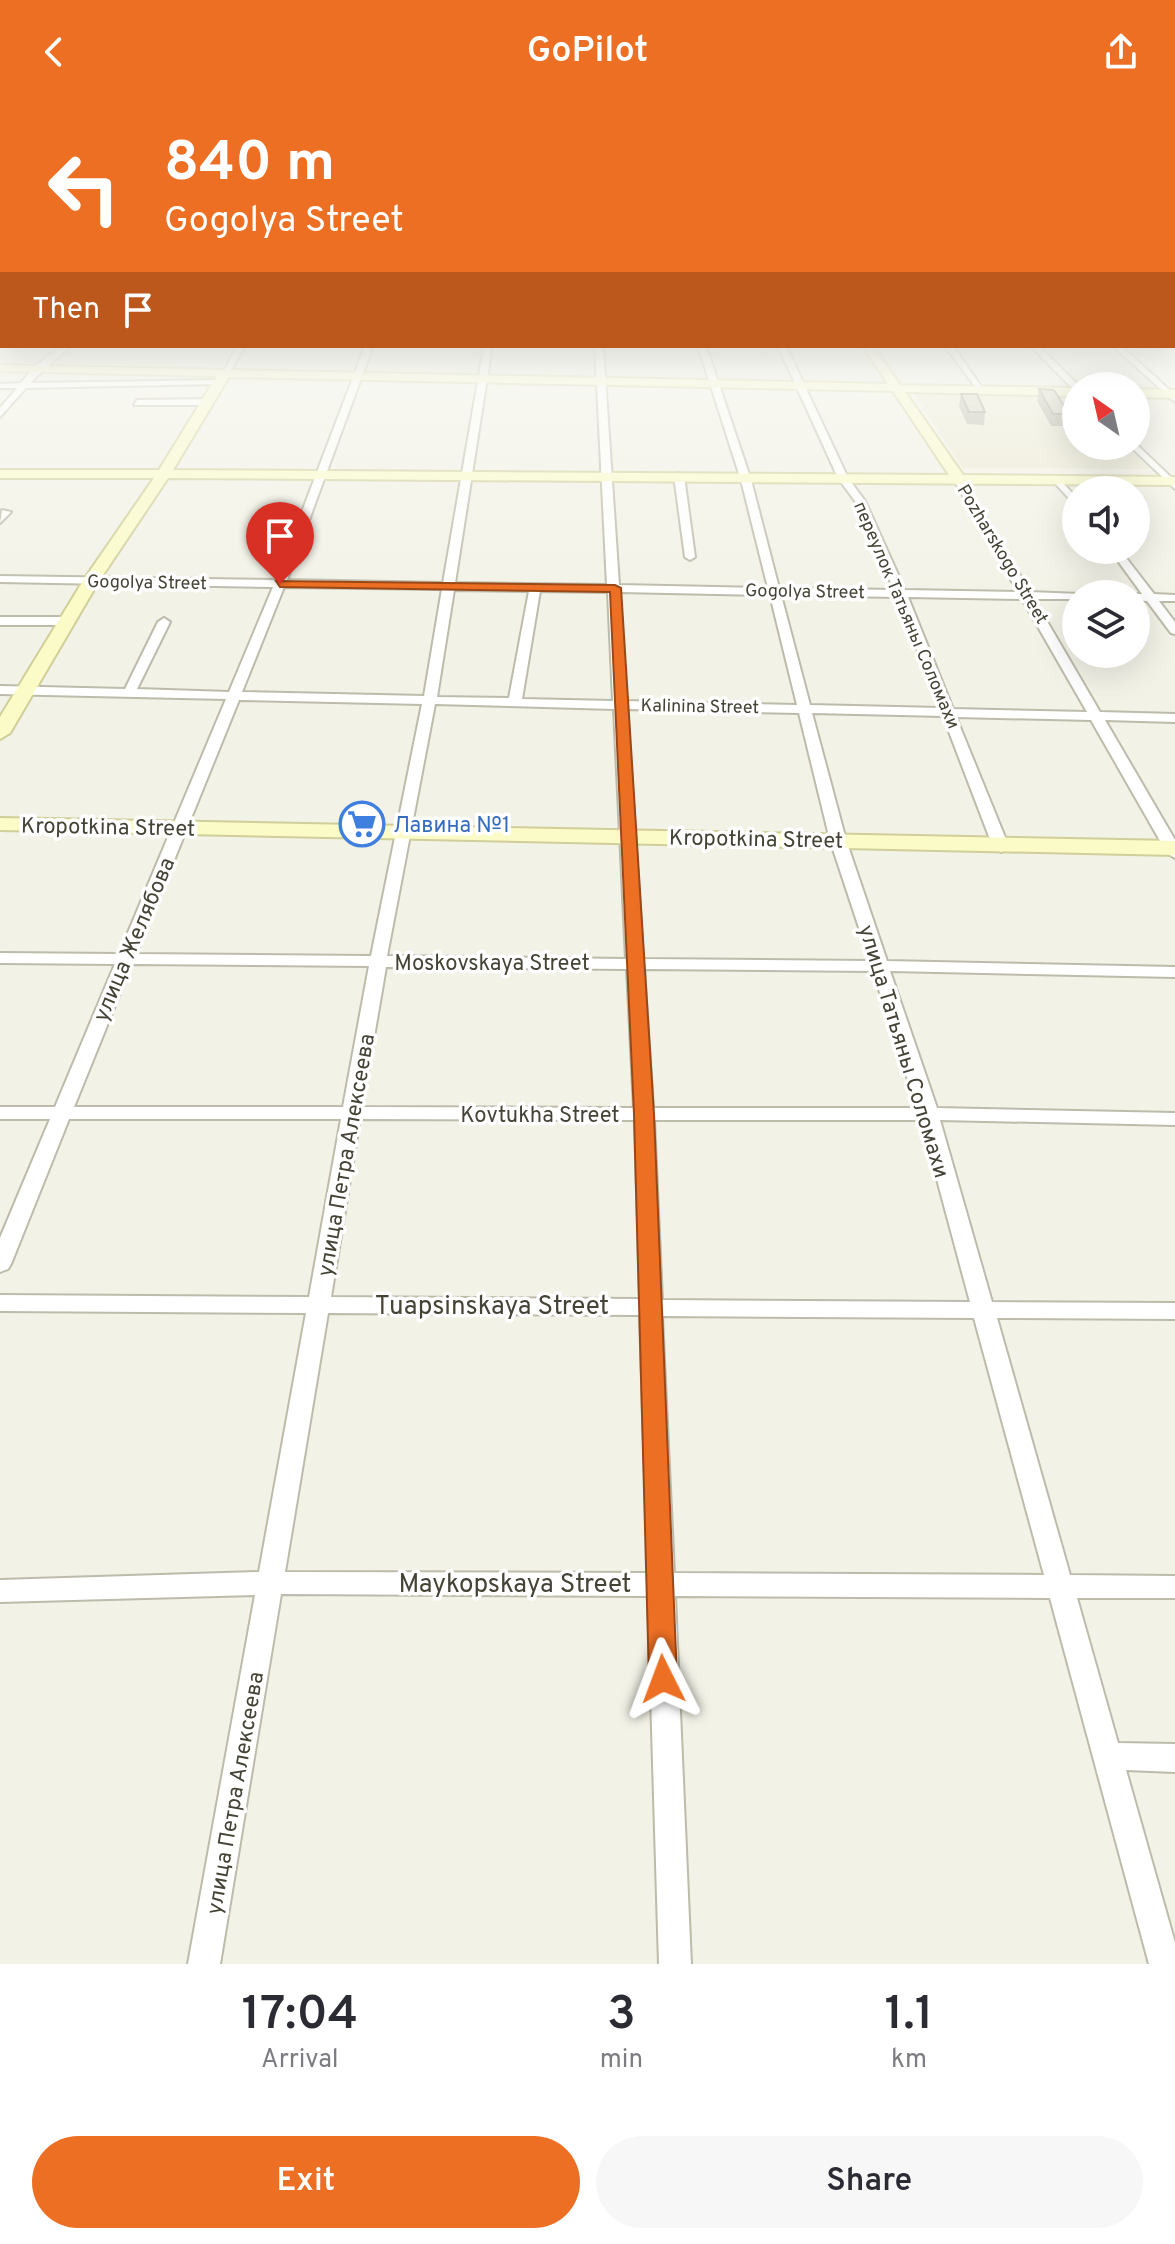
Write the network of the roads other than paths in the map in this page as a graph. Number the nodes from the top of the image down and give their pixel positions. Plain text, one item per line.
1 (194, 423) edge
2 (339, 423) edge
3 (475, 423) edge
4 (605, 423) edge
5 (727, 423) edge
6 (817, 423) edge
7 (921, 423) edge
8 (1149, 460) edge
9 (0, 474) edge
10 (318, 474) junction
11 (466, 474) junction
12 (163, 475) junction
13 (609, 475) junction
14 (679, 476) junction
15 (745, 476) junction
16 (843, 478) junction
17 (958, 478) junction
18 (1057, 480) junction
19 (1173, 483) edge
20 (1062, 486) edge
21 (690, 557) dead end
22 (1126, 564) edge
23 (0, 579) edge
24 (91, 581) junction
25 (280, 584) junction
26 (448, 585) junction
27 (535, 587) junction
28 (615, 588) junction
29 (777, 590) junction
30 (901, 593) junction
31 (1028, 595) junction
32 (1062, 596) edge
33 (1150, 598) edge
34 (1154, 598) junction
35 (1175, 598) edge
36 (0, 621) edge
37 (67, 621) junction
38 (164, 622) dead end
39 (1175, 630) edge
40 (0, 690) edge
41 (26, 690) junction
42 (129, 693) junction
43 (234, 695) junction
44 (430, 698) junction
45 (515, 701) junction
46 (621, 704) junction
47 (802, 709) junction
48 (950, 713) junction
49 (1095, 715) junction
50 (1175, 718) edge
51 (0, 733) edge
52 (0, 824) edge
53 (179, 829) junction
54 (404, 832) junction
55 (627, 836) junction
56 (838, 840) junction
57 (1001, 847) junction
58 (1174, 850) edge
59 (0, 958) edge
60 (124, 961) junction
61 (378, 961) junction
62 (633, 963) junction
63 (879, 966) junction
64 (1175, 972) edge
65 (0, 1113) edge
66 (61, 1113) junction
67 (353, 1113) junction
68 (644, 1114) junction
69 (929, 1114) junction
70 (1175, 1119) edge
71 (0, 1264) edge
72 (0, 1303) edge
73 (318, 1304) junction
74 (649, 1307) junction
75 (1175, 1311) edge
76 (981, 1312) junction
77 (271, 1583) junction
78 (659, 1584) junction
79 (1060, 1586) junction
80 (1175, 1587) edge
81 (0, 1591) edge
82 (1107, 1756) junction
83 (1175, 1758) edge
84 (204, 1964) edge
85 (675, 1964) edge
86 (1165, 1964) edge

1 - 12 main road
2 - 10 street, улица Желябова
3 - 11 street, улица Петра Алексеева
4 - 13 street
5 - 15 street, улица Татьяны Соломахи
6 - 16 street, переулок Татьяны Соломахи
7 - 17 main road, Pozharskogo Street
8 - 19 street
9 - 12 main road
10 - 11 main road
10 - 12 main road
10 - 25 street, улица Желябова
11 - 13 main road
11 - 26 street, улица Петра Алексеева
12 - 24 main road
13 - 14 main road
13 - 28 street
14 - 15 main road
14 - 21 street
15 - 16 main road
15 - 29 street, улица Татьяны Соломахи
16 - 17 main road
16 - 30 street, переулок Татьяны Соломахи
17 - 18 main road
17 - 31 street, Pozharskogo Street
18 - 19 main road
18 - 20 street
22 - 34 street
23 - 24 street, Gogolya Street
24 - 25 street, Gogolya Street
24 - 37 main road
25 - 26 street, Gogolya Street
25 - 43 street, улица Желябова
26 - 27 street, Gogolya Street
26 - 44 street, улица Петра Алексеева
27 - 28 street, Gogolya Street
27 - 45 street
28 - 29 street, Gogolya Street
28 - 46 street
29 - 30 street, Gogolya Street
29 - 47 street, улица Татьяны Соломахи
30 - 31 street, Gogolya Street
30 - 48 street, переулок Татьяны Соломахи
31 - 32 street, Gogolya Street
31 - 49 street, Pozharskogo Street
33 - 34 street
34 - 35 street
34 - 39 street
36 - 37 street
37 - 41 main road
38 - 42 street
40 - 41 street, Kalinina Street
41 - 42 street, Kalinina Street
41 - 51 main road
42 - 43 street, Kalinina Street
43 - 44 street, Kalinina Street
43 - 53 street, улица Желябова
44 - 45 street, Kalinina Street
44 - 54 street, улица Петра Алексеева
45 - 46 street, Kalinina Street
46 - 47 street, Kalinina Street
46 - 55 street
47 - 48 street, Kalinina Street
47 - 56 street, улица Татьяны Соломахи
48 - 49 street, Kalinina Street
48 - 57 street, переулок Татьяны Соломахи
49 - 50 street, Kalinina Street
49 - 58 street, Pozharskogo Street
52 - 53 main road, Kropotkina Street
53 - 54 main road, Kropotkina Street
53 - 60 street, улица Желябова
54 - 55 main road, Kropotkina Street
54 - 61 street, улица Петра Алексеева
55 - 56 main road, Kropotkina Street
55 - 62 street
56 - 57 main road, Kropotkina Street
56 - 63 street, улица Татьяны Соломахи
57 - 58 main road, Kropotkina Street
59 - 60 street, Moskovskaya Street
60 - 61 street, Moskovskaya Street
60 - 66 street, улица Желябова
61 - 62 street, Moskovskaya Street
61 - 67 street, улица Петра Алексеева
62 - 63 street, Moskovskaya Street
62 - 68 street
63 - 64 street, Moskovskaya Street
63 - 69 street, улица Татьяны Соломахи
65 - 66 street, Kovtukha Street
66 - 67 street, Kovtukha Street
66 - 71 street, улица Желябова
67 - 68 street, Kovtukha Street
67 - 73 street, улица Петра Алексеева
68 - 69 street, Kovtukha Street
68 - 74 street
69 - 70 street, Kovtukha Street
69 - 76 street, улица Татьяны Соломахи
72 - 73 street, Tuapsinskaya Street
73 - 74 street, Tuapsinskaya Street
73 - 77 street, улица Петра Алексеева
74 - 76 street, Tuapsinskaya Street
74 - 78 street
75 - 76 street, Tuapsinskaya Street
76 - 79 street, улица Татьяны Соломахи
77 - 78 street, Maykopskaya Street
77 - 81 street, Maykopskaya Street
77 - 84 street, улица Петра Алексеева
78 - 79 street, Maykopskaya Street
78 - 85 street
79 - 80 street, Maykopskaya Street
79 - 82 street, улица Татьяны Соломахи
82 - 83 street
82 - 86 street, улица Татьяны Соломахи

